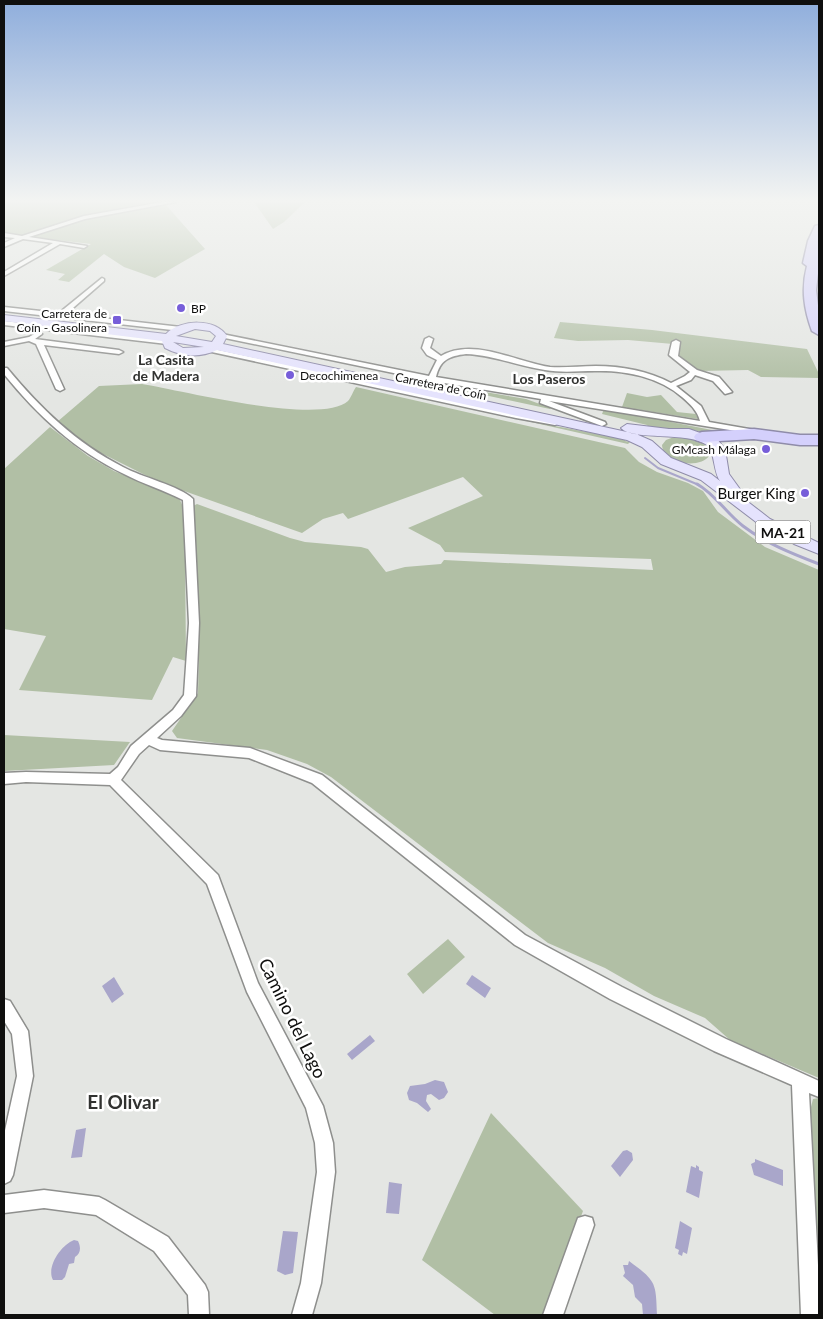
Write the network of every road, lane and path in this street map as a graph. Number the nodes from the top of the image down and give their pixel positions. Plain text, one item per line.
1 (22, 264) edge
2 (809, 264) edge
3 (813, 264) edge
4 (811, 270) junction
5 (4, 274) edge
6 (102, 280) dead end
7 (4, 309) edge
8 (4, 313) edge
9 (61, 315) junction
10 (4, 318) edge
11 (4, 322) edge
12 (46, 328) junction
13 (819, 331) edge
14 (172, 336) junction
15 (429, 339) dead end
16 (35, 340) junction
17 (676, 342) dead end
18 (216, 343) junction
19 (4, 344) edge
20 (119, 352) dead end
21 (440, 359) junction
22 (4, 370) edge
23 (694, 372) junction
24 (432, 379) junction
25 (670, 386) junction
26 (60, 389) dead end
27 (728, 392) dead end
28 (532, 396) junction
29 (602, 424) junction
30 (703, 431) junction
31 (669, 434) junction
32 (819, 440) edge
33 (819, 449) edge
34 (657, 452) junction
35 (719, 457) junction
36 (681, 466) junction
37 (749, 510) junction
38 (819, 549) edge
39 (148, 739) junction
40 (4, 779) edge
41 (113, 780) junction
42 (4, 1007) edge
43 (800, 1080) junction
44 (819, 1089) edge
45 (4, 1176) edge
46 (4, 1204) edge
47 (585, 1225) dead end
48 (199, 1315) edge
49 (302, 1315) edge
50 (554, 1315) edge
51 (811, 1315) edge

1 - 5 street
2 - 4 highway
3 - 4 highway
4 - 13 highway
6 - 9 street
7 - 9 street
8 - 14 main road
9 - 14 street
10 - 14 main road
11 - 12 street
12 - 14 street
12 - 16 street
14 - 18 main road
14 - 18 main road
15 - 21 street
16 - 19 street
16 - 20 street
16 - 26 street
17 - 23 street
18 - 24 street, Carretera de Coín
18 - 29 main road
18 - 34 main road
21 - 24 street
21 - 25 street
22 - 39 street
23 - 25 street
23 - 27 street
24 - 28 street, Carretera de Coín
25 - 30 street
28 - 29 street, Carretera de Coín
28 - 30 street, Carretera de Coín
29 - 31 main road
30 - 31 main road
30 - 32 highway
30 - 35 main road
31 - 34 main road
33 - 35 highway
34 - 36 main road
35 - 36 main road
35 - 37 main road, MA-21
36 - 37 main road, MA-21
37 - 38 main road, MA-21
39 - 41 street
39 - 43 street
40 - 41 street
41 - 49 street, Camino del Lago
42 - 45 street
43 - 44 street
43 - 51 street
46 - 48 street
47 - 50 street

